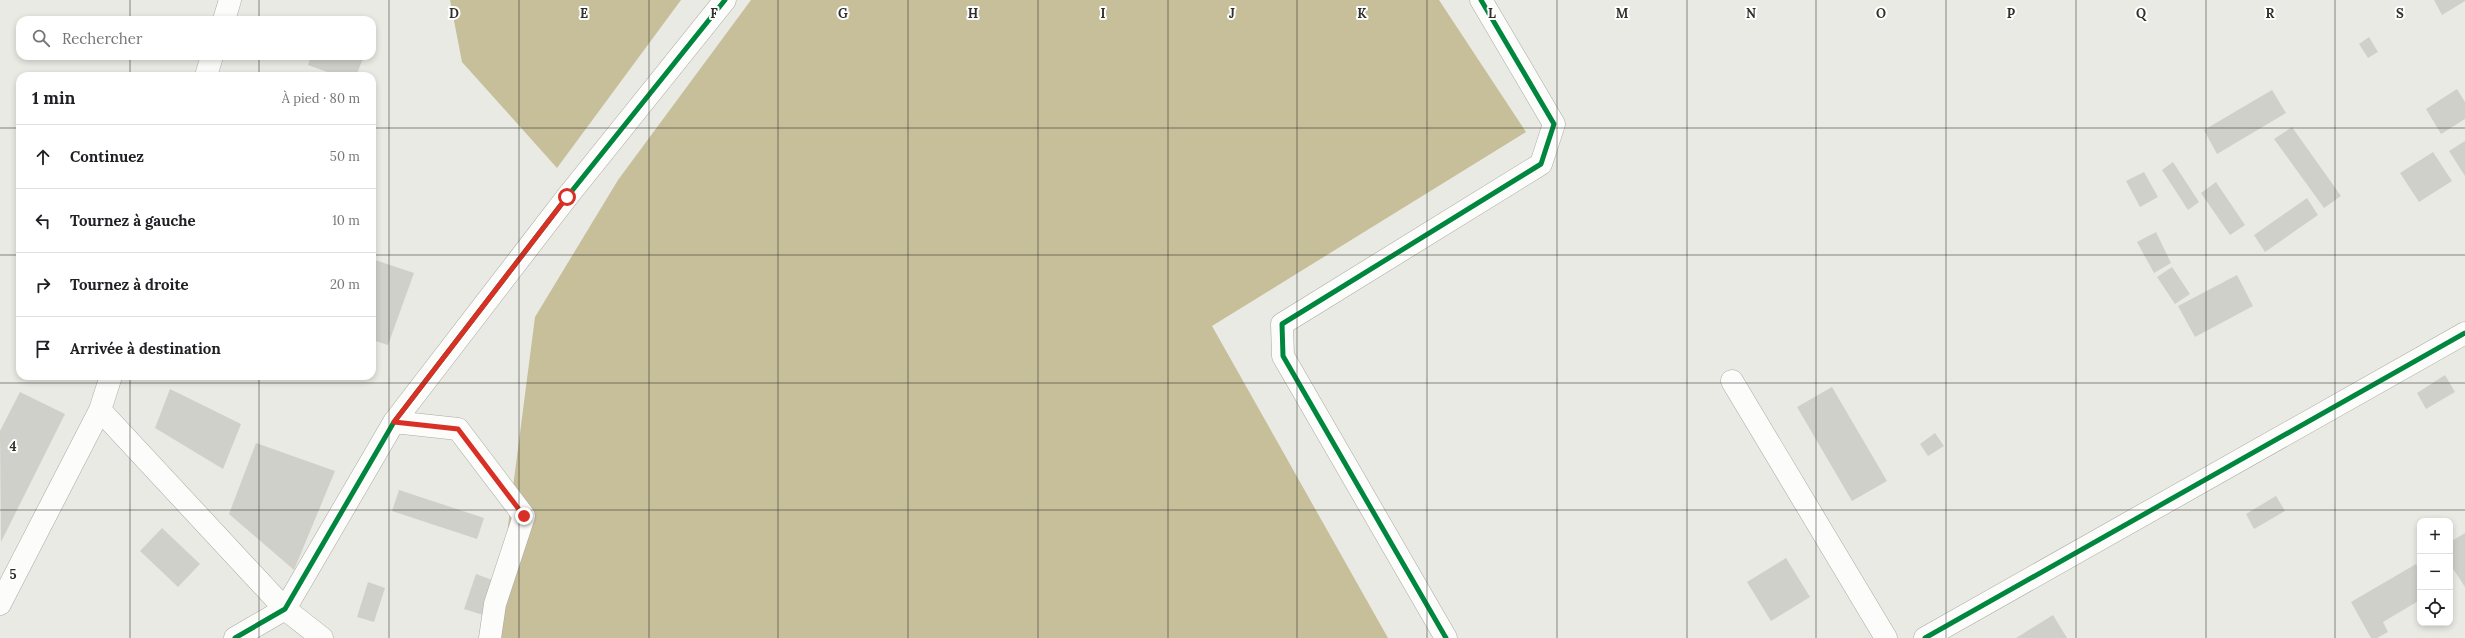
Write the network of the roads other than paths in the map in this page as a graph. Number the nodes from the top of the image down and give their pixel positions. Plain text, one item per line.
1 (230, 0) edge
2 (725, 0) edge
3 (1481, 0) edge
4 (225, 16) edge
5 (211, 60) edge
6 (207, 72) edge
7 (2465, 332) edge
8 (110, 380) edge
9 (1732, 381) dead end
10 (100, 410) junction
11 (394, 422) junction
12 (0, 604) edge
13 (285, 609) junction
14 (235, 638) edge
15 (322, 638) edge
16 (490, 638) edge
17 (1446, 638) edge
18 (1886, 638) edge
19 (1925, 638) edge

1 - 4 street
2 - 11 street
3 - 17 street
5 - 6 street
7 - 19 street
8 - 10 street
9 - 18 street
10 - 12 street
10 - 13 street
11 - 13 street
11 - 16 street
13 - 14 street
13 - 15 street

